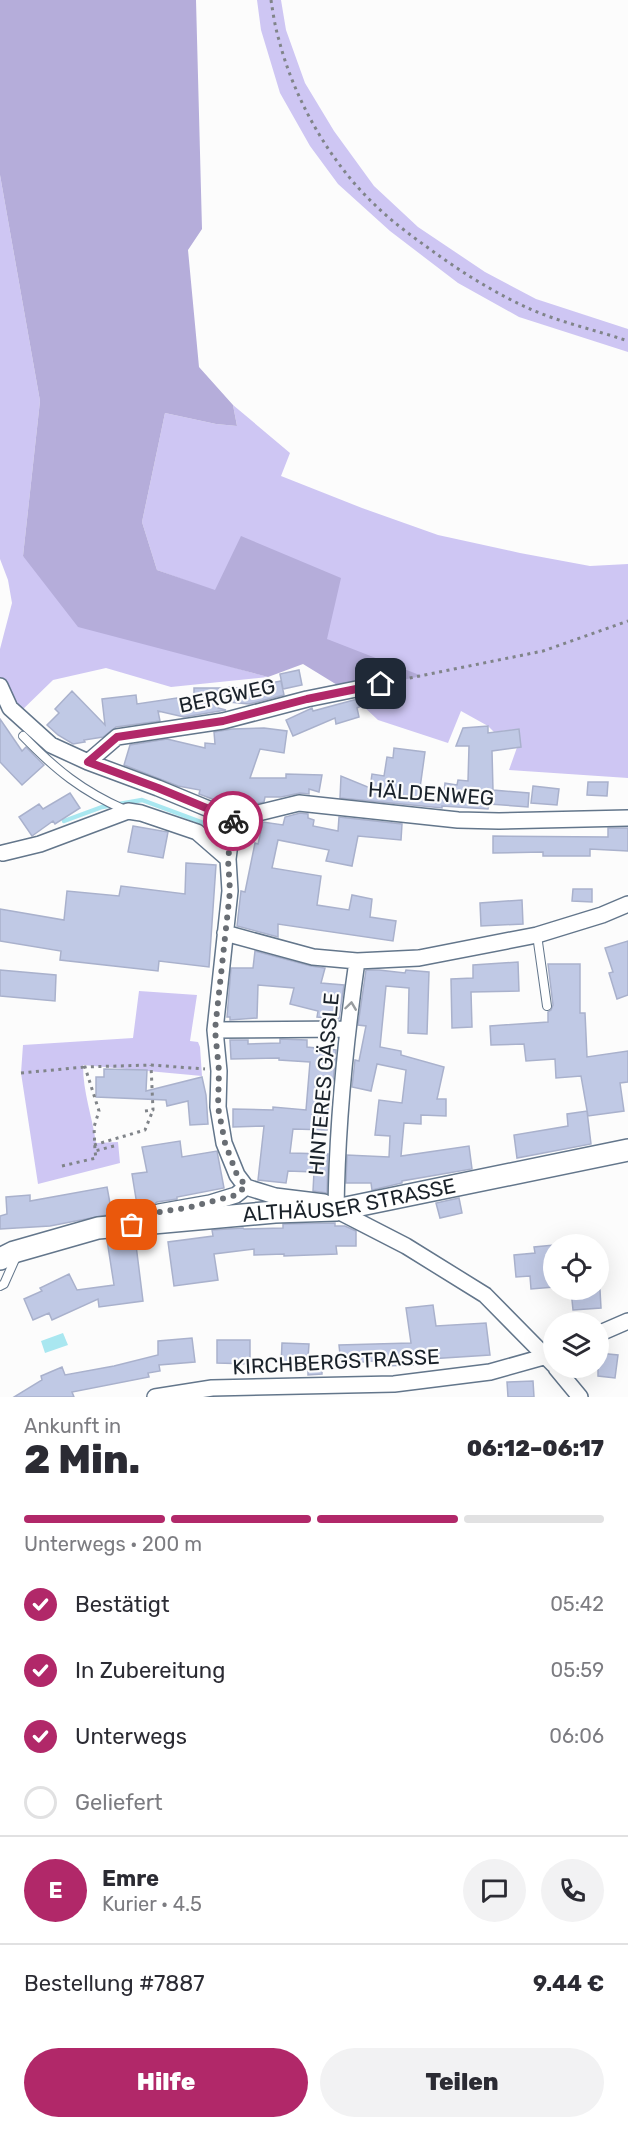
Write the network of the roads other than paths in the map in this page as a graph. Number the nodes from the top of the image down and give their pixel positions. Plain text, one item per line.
1 (381, 684) road end
2 (0, 686) edge
3 (23, 736) dead end
4 (88, 762) junction
5 (128, 811) junction
6 (628, 818) edge
7 (233, 819) junction
8 (3, 852) dead end
9 (228, 859) junction
10 (628, 904) edge
11 (225, 933) junction
12 (537, 935) junction
13 (357, 961) junction
14 (547, 1006) dead end
15 (347, 1029) junction
16 (215, 1030) junction
17 (627, 1147) edge
18 (246, 1186) junction
19 (336, 1210) junction
20 (148, 1223) junction
21 (19, 1250) junction
22 (0, 1259) edge
23 (0, 1286) edge
24 (628, 1321) edge
25 (609, 1329) edge
26 (543, 1352) edge
27 (543, 1363) edge
28 (565, 1378) edge
29 (155, 1397) edge
30 (580, 1397) edge

1 - 4 street, BERGWEG
2 - 4 street
3 - 5 lane
4 - 7 street
5 - 8 street
5 - 9 street
6 - 7 street, HÄLDENWEG
7 - 9 street
9 - 11 street
10 - 12 street
11 - 13 street
11 - 16 street
12 - 13 street
12 - 14 lane
15 -> 13 street, HINTERES GÄSSLE
15 - 16 street
15 - 19 street, HINTERES GÄSSLE
16 - 18 street
17 - 19 street, ALTHÄUSER STRASSE
18 - 19 street
18 - 20 street
19 - 20 street, ALTHÄUSER STRASSE
19 - 26 street
20 - 21 street, ALTHÄUSER STRASSE
21 - 22 street, ALTHÄUSER STRASSE
21 - 23 lane
24 - 25 street
27 - 29 street, KIRCHBERGSTRASSE
28 - 30 street

